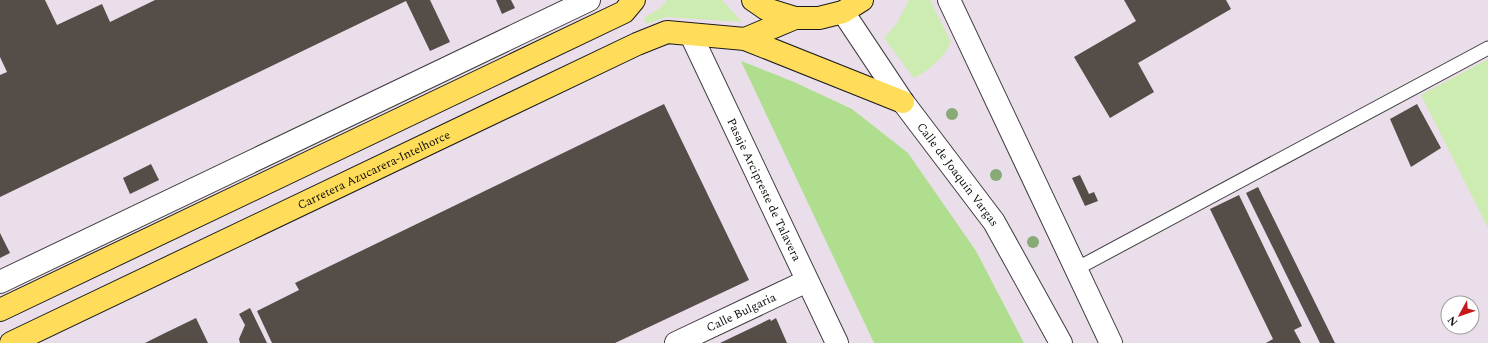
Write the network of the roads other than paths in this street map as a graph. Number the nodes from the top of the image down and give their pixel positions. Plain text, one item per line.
1 (589, 0) edge
2 (634, 0) edge
3 (753, 0) edge
4 (862, 0) edge
5 (948, 0) edge
6 (839, 6) edge
7 (795, 18) junction
8 (691, 35) junction
9 (745, 39) junction
10 (1488, 48) edge
11 (903, 102) junction
12 (1076, 269) junction
13 (807, 281) junction
14 (0, 282) edge
15 (0, 310) edge
16 (12, 343) edge
17 (676, 343) edge
18 (838, 343) edge
19 (1061, 343) edge
20 (1111, 343) edge

1 - 14 street
2 - 15 main road
3 - 7 main road, Carretera Azucarera-Intelhorce
4 - 6 main road, Carretera Azucarera-Intelhorce
5 - 12 street
6 - 7 main road, Carretera Azucarera-Intelhorce
6 - 11 street, Calle de Joaquín Vargas
7 - 9 main road, Carretera Azucarera-Intelhorce
8 - 9 main road, Carretera Azucarera-Intelhorce
8 - 13 street, Pasaje Arcipreste de Talavera
8 - 16 main road, Carretera Azucarera-Intelhorce
9 - 11 main road, Carretera Azucarera-Intelhorce
10 - 12 lane
11 - 19 street, Calle de Joaquín Vargas
12 - 20 street
13 - 17 street, Calle Bulgaria
13 - 18 street, Pasaje Arcipreste de Talavera

